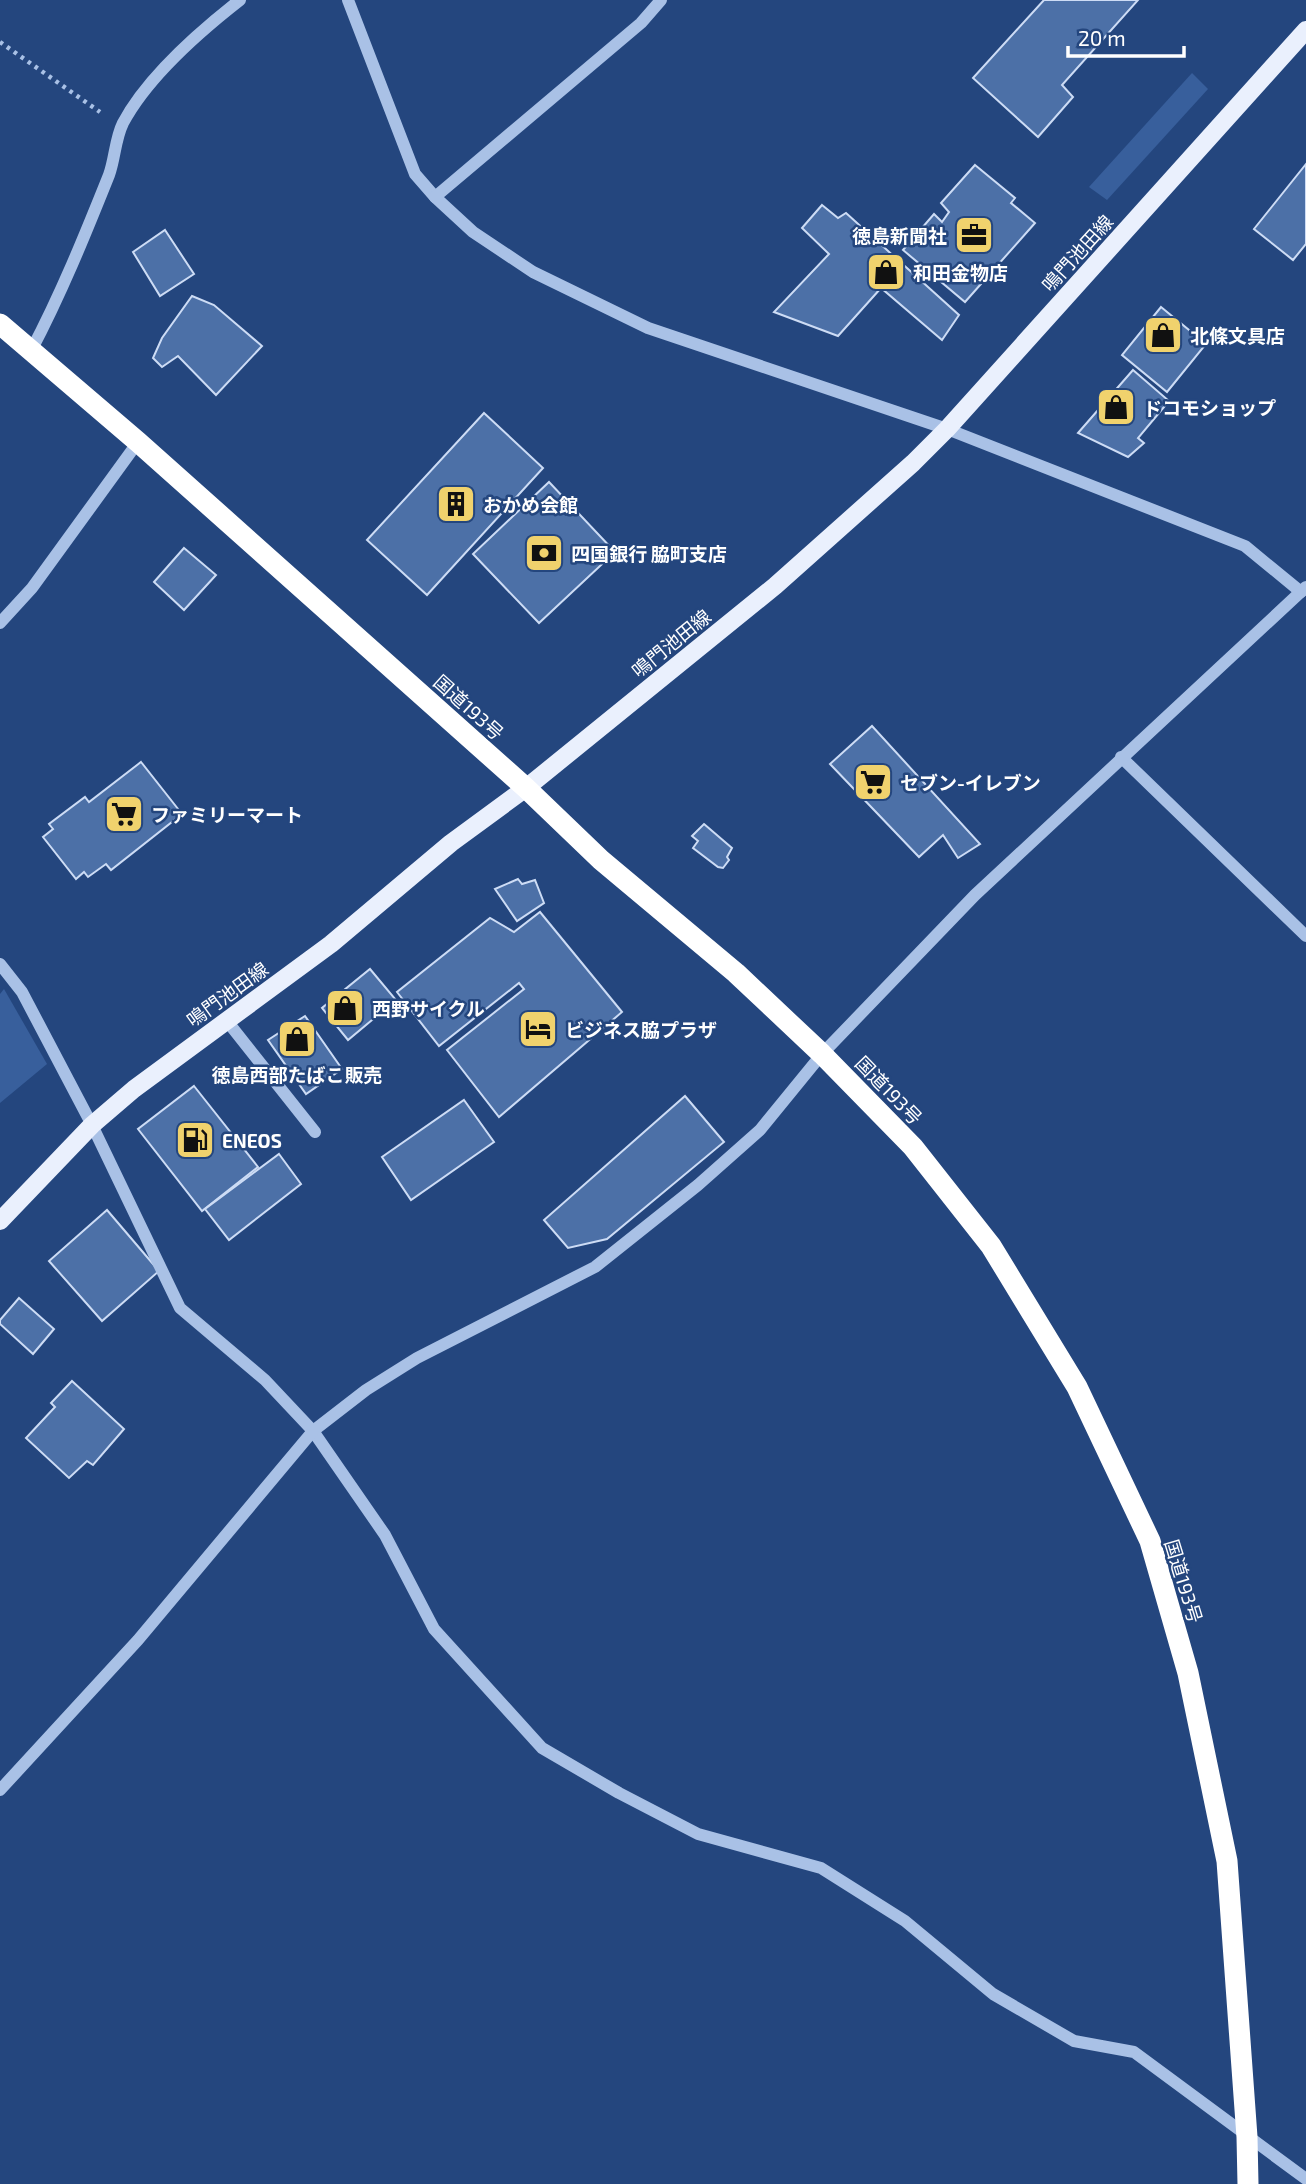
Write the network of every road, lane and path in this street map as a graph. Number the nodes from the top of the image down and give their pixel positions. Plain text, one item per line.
1 (240, 0) edge
2 (348, 0) edge
3 (661, 0) edge
4 (1306, 30) edge
5 (0, 42) edge
6 (122, 125) junction
7 (435, 197) junction
8 (0, 324) edge
9 (31, 351) junction
10 (947, 429) junction
11 (138, 442) junction
12 (1304, 589) edge
13 (0, 623) edge
14 (1121, 757) junction
15 (526, 788) junction
16 (1306, 936) edge
17 (0, 964) edge
18 (227, 1021) junction
19 (822, 1054) junction
20 (92, 1125) junction
21 (315, 1132) dead end
22 (0, 1221) edge
23 (313, 1431) junction
24 (0, 1790) edge
25 (1247, 2137) junction
26 (1306, 2179) edge
27 (1248, 2184) edge

1 - 6 street
2 - 7 street
3 - 7 street
4 - 10 main road, 鳴門池田線
5 - 6 path
6 - 9 street
7 - 10 street
8 - 9 highway, 国道193号
9 - 11 highway, 国道193号
10 - 12 street
10 - 15 main road, 鳴門池田線
11 - 13 street
11 - 15 highway, 国道193号
12 - 14 street
14 - 16 street
14 - 19 street
15 - 18 main road, 鳴門池田線
15 - 19 highway, 国道193号
17 - 20 street
18 - 20 main road, 鳴門池田線
18 - 21 street
19 - 23 street
19 - 25 highway, 国道193号
20 - 22 main road, 鳴門池田線
20 - 23 street
23 - 24 street
23 - 25 street
25 - 26 street
25 - 27 highway, 国道193号

